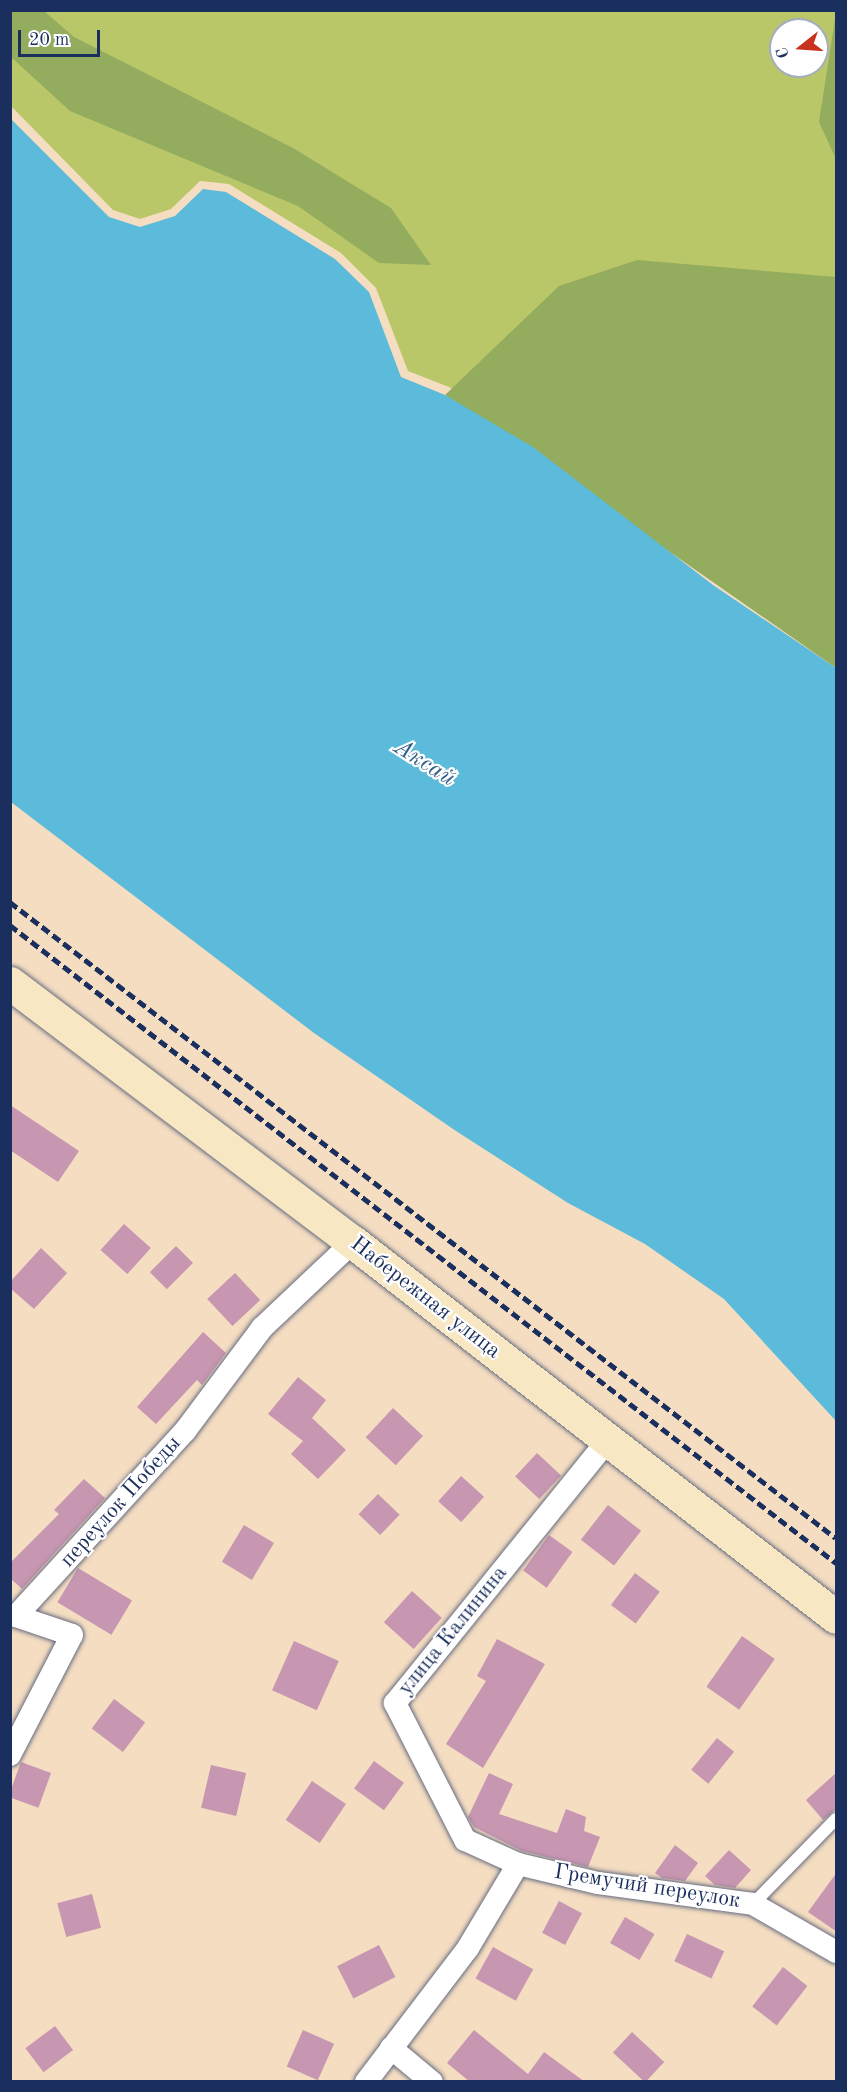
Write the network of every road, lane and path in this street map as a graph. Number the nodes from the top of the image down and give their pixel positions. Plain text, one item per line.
1 (10, 983) edge
2 (353, 1242) junction
3 (609, 1439) junction
4 (13, 1616) edge
5 (837, 1617) edge
6 (10, 1755) edge
7 (837, 1819) edge
8 (518, 1863) junction
9 (753, 1904) junction
10 (837, 1952) edge
11 (391, 2048) junction
12 (366, 2082) edge
13 (432, 2082) edge

1 - 2 street, Набережная улица
2 - 3 street, Набережная улица
2 - 4 street, переулок Победы
3 - 5 street, Набережная улица
3 - 8 street, улица Калинина
4 - 6 street, переулок Победы
7 - 9 lane
8 - 9 street, Гремучий переулок
8 - 11 street
9 - 10 street, Гремучий переулок
11 - 12 street
11 - 13 street

